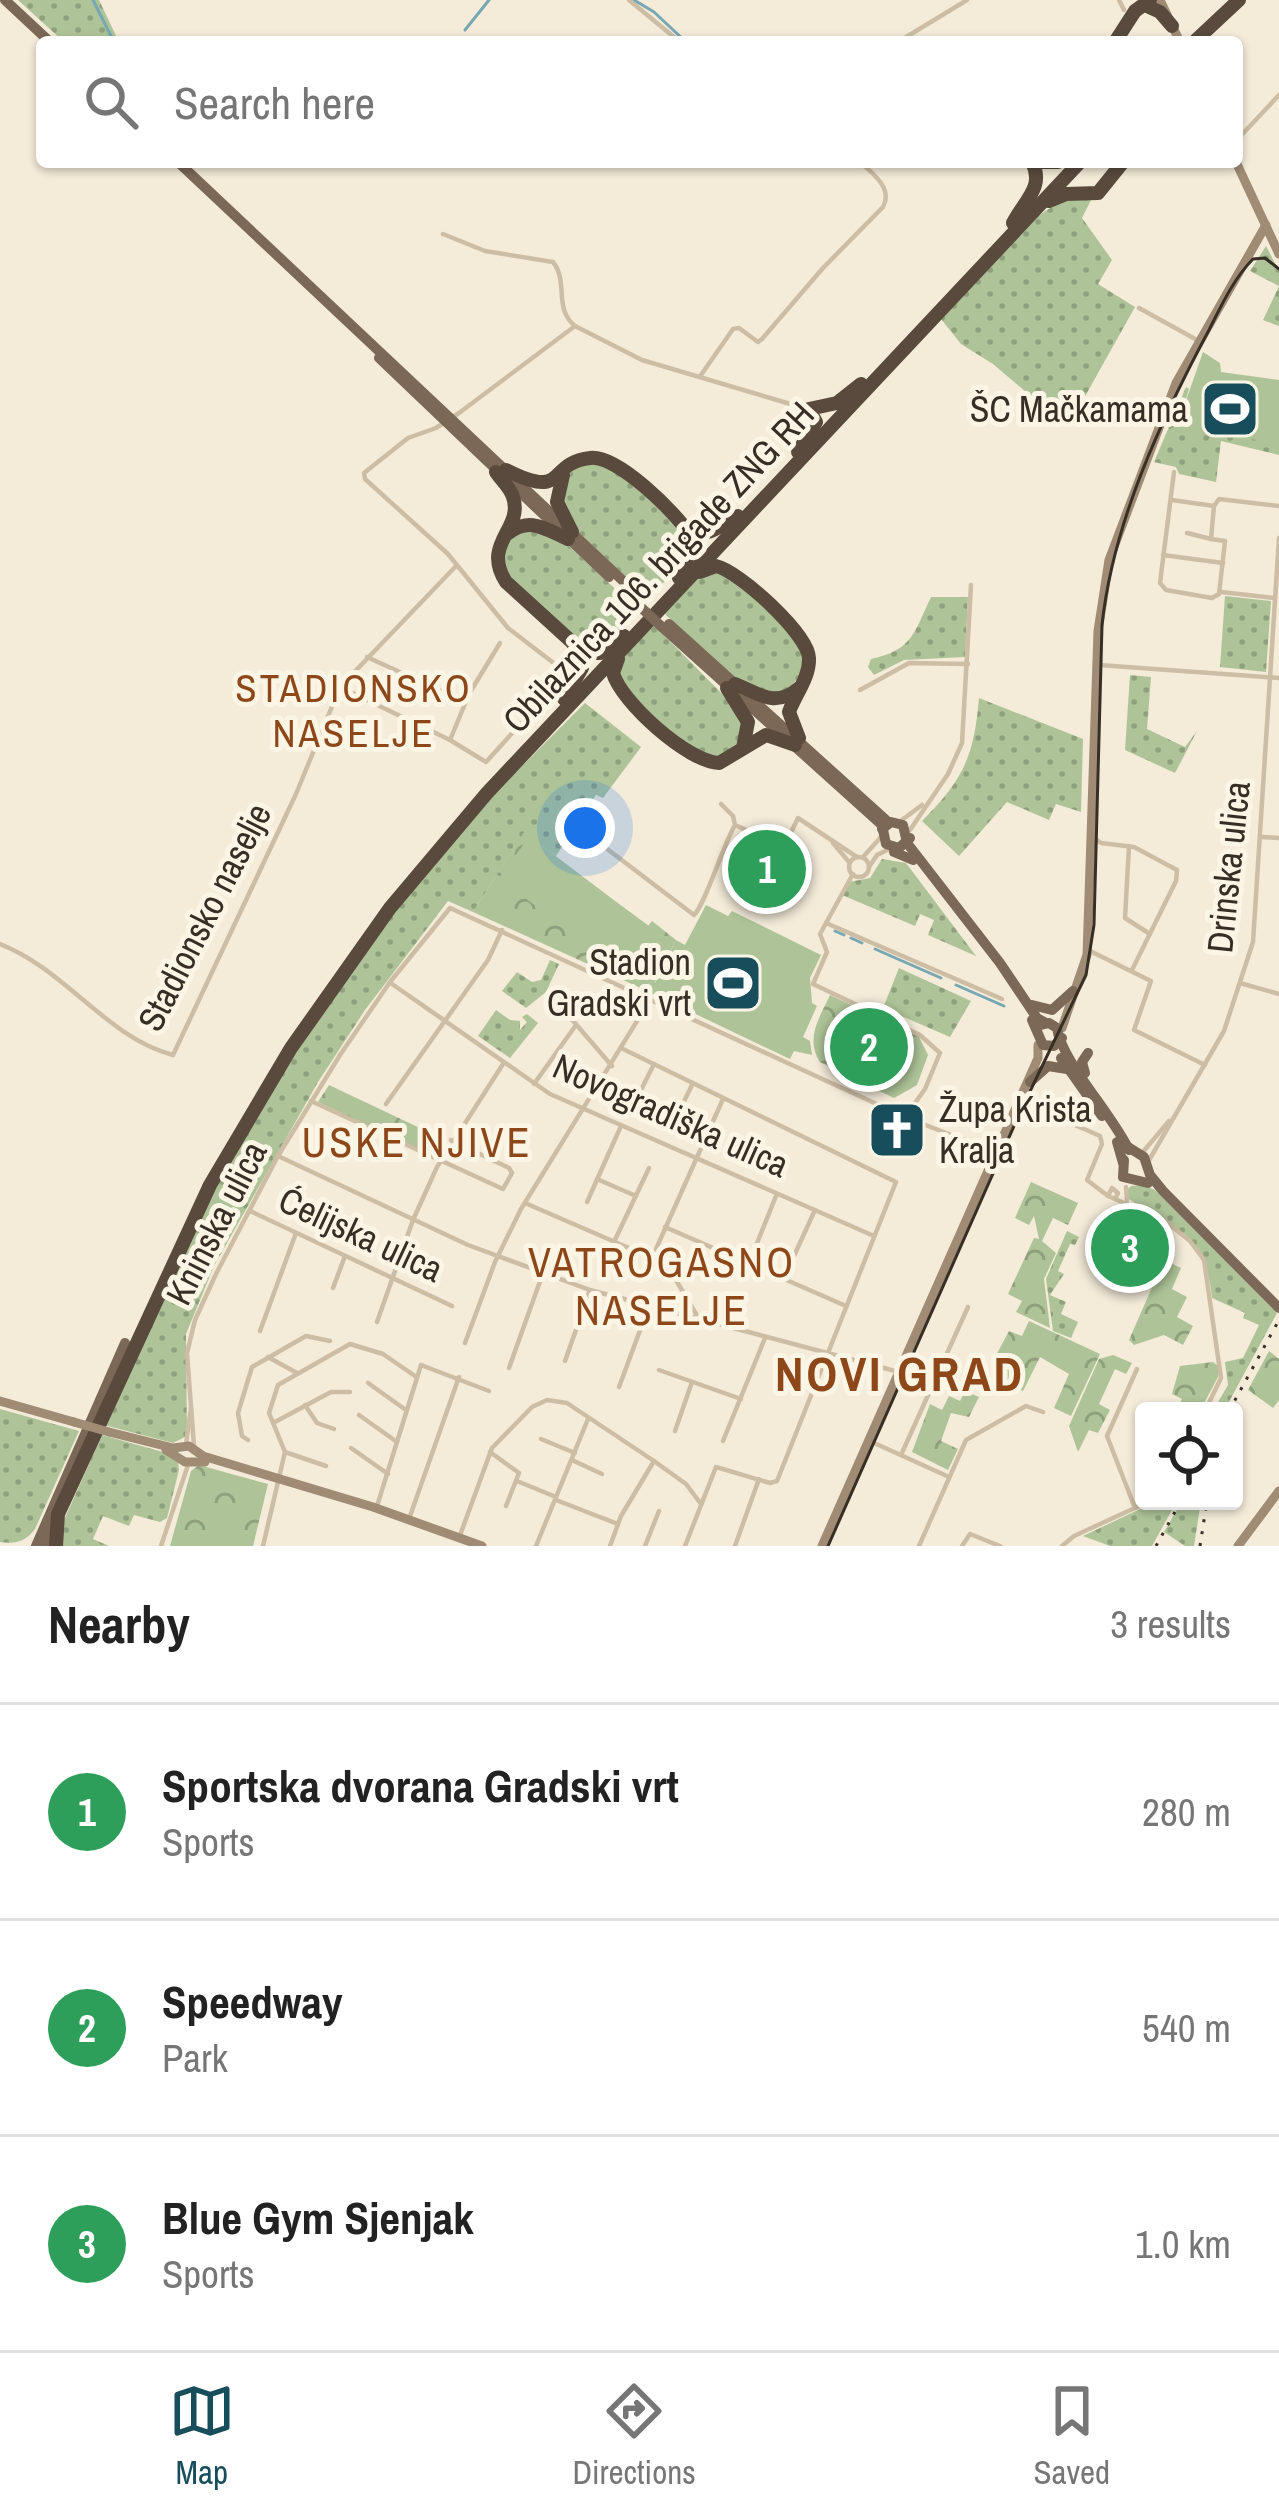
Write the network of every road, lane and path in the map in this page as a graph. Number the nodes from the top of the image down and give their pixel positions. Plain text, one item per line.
1 (5, 0) edge
2 (629, 0) edge
3 (967, 0) edge
4 (1119, 0) edge
5 (1227, 0) edge
6 (1239, 0) edge
7 (1144, 6) edge
8 (1172, 26) joint
9 (44, 36) edge
10 (673, 36) edge
11 (908, 36) edge
12 (1119, 36) edge
13 (1183, 36) edge
14 (1191, 36) edge
15 (1192, 36) edge
16 (1279, 95) edge
17 (1243, 134) edge
18 (184, 168) edge
19 (866, 168) edge
20 (1036, 168) edge
21 (1064, 168) edge
22 (1077, 168) edge
23 (1081, 168) edge
24 (1119, 168) edge
25 (1239, 168) edge
26 (1085, 196) junction
27 (1035, 210) junction
28 (1013, 223) junction
29 (1268, 230) junction
30 (443, 234) dead end
31 (1278, 250) edge
32 (1139, 308) dead end
33 (575, 326) junction
34 (1198, 341) junction
35 (700, 375) junction
36 (861, 384) junction
37 (809, 409) junction
38 (447, 420) junction
39 (798, 452) junction
40 (565, 470) junction
41 (501, 471) junction
42 (1174, 472) dead end
43 (1172, 500) junction
44 (1214, 506) junction
45 (1279, 506) edge
46 (740, 518) junction
47 (686, 528) junction
48 (1187, 533) dead end
49 (570, 535) junction
50 (503, 537) junction
51 (1279, 538) edge
52 (1211, 539) junction
53 (1163, 555) junction
54 (1223, 563) junction
55 (458, 564) junction
56 (732, 571) junction
57 (682, 580) junction
58 (971, 585) dead end
59 (1220, 591) junction
60 (1275, 598) junction
61 (627, 639) junction
62 (500, 643) dead end
63 (571, 644) junction
64 (367, 657) junction
65 (968, 664) junction
66 (1096, 664) junction
67 (1275, 677) edge
68 (731, 686) junction
69 (340, 687) junction
70 (799, 688) junction
71 (860, 689) dead end
72 (620, 690) junction
73 (466, 702) junction
74 (568, 702) junction
75 (450, 740) junction
76 (797, 742) junction
77 (743, 748) junction
78 (931, 797) junction
79 (721, 804) dead end
80 (874, 814) junction
81 (734, 825) junction
82 (577, 826) dead end
83 (895, 835) junction
84 (1261, 837) junction
85 (830, 838) junction
86 (1279, 838) edge
87 (1095, 843) junction
88 (1129, 845) junction
89 (859, 857) junction
90 (915, 857) junction
91 (850, 866) junction
92 (869, 867) junction
93 (854, 874) junction
94 (825, 922) junction
95 (502, 930) junction
96 (1150, 934) junction
97 (0, 944) edge
98 (1087, 950) junction
99 (1132, 970) junction
100 (390, 982) junction
101 (1240, 983) junction
102 (1073, 992) junction
103 (1279, 994) edge
104 (1002, 999) dead end
105 (650, 1000) junction
106 (1024, 1000) junction
107 (562, 1008) dead end
108 (1032, 1015) junction
109 (445, 1021) junction
110 (576, 1025) junction
111 (1049, 1034) junction
112 (623, 1049) junction
113 (1088, 1053) dead end
114 (1064, 1057) junction
115 (504, 1063) junction
116 (654, 1064) junction
117 (612, 1066) junction
118 (1205, 1066) junction
119 (1071, 1072) junction
120 (1030, 1082) junction
121 (693, 1083) junction
122 (534, 1084) junction
123 (1091, 1086) junction
124 (724, 1097) junction
125 (1018, 1100) junction
126 (311, 1101) junction
127 (386, 1104) dead end
128 (633, 1106) dead end
129 (584, 1109) junction
130 (905, 1117) junction
131 (621, 1126) junction
132 (672, 1126) dead end
133 (452, 1140) junction
134 (995, 1152) junction
135 (278, 1156) junction
136 (696, 1158) junction
137 (439, 1162) junction
138 (649, 1168) dead end
139 (1136, 1168) junction
140 (597, 1179) junction
141 (778, 1193) junction
142 (1114, 1193) junction
143 (636, 1196) junction
144 (587, 1202) dead end
145 (524, 1203) junction
146 (1128, 1203) junction
147 (248, 1210) junction
148 (815, 1210) junction
149 (413, 1220) junction
150 (665, 1227) junction
151 (296, 1233) junction
152 (874, 1237) junction
153 (614, 1242) junction
154 (344, 1256) junction
155 (497, 1256) junction
156 (652, 1258) junction
157 (793, 1258) dead end
158 (749, 1263) junction
159 (543, 1273) junction
160 (392, 1278) junction
161 (333, 1288) dead end
162 (590, 1290) junction
163 (1279, 1304) edge
164 (452, 1306) dead end
165 (650, 1306) junction
166 (846, 1306) junction
167 (968, 1306) dead end
168 (699, 1319) junction
169 (377, 1322) dead end
170 (260, 1331) dead end
171 (765, 1338) junction
172 (330, 1341) dead end
173 (124, 1343) joint
174 (465, 1343) dead end
175 (827, 1354) junction
176 (268, 1357) junction
177 (565, 1361) dead end
178 (509, 1368) dead end
179 (1137, 1369) dead end
180 (658, 1370) dead end
181 (899, 1372) junction
182 (297, 1373) junction
183 (416, 1376) junction
184 (459, 1377) junction
185 (692, 1382) junction
186 (368, 1383) dead end
187 (932, 1385) junction
188 (619, 1387) dead end
189 (488, 1391) dead end
190 (350, 1392) dead end
191 (190, 1396) junction
192 (741, 1399) junction
193 (0, 1401) edge
194 (1209, 1402) edge
195 (305, 1405) junction
196 (406, 1410) junction
197 (1043, 1412) dead end
198 (359, 1415) dead end
199 (589, 1418) junction
200 (273, 1423) junction
201 (334, 1429) dead end
202 (675, 1431) dead end
203 (541, 1439) dead end
204 (248, 1440) dead end
205 (723, 1441) dead end
206 (868, 1441) junction
207 (397, 1442) junction
208 (351, 1448) dead end
209 (285, 1452) junction
210 (490, 1452) junction
211 (188, 1454) junction
212 (901, 1455) junction
213 (574, 1457) junction
214 (654, 1462) junction
215 (326, 1466) dead end
216 (388, 1474) junction
217 (602, 1474) dead end
218 (949, 1477) junction
219 (279, 1479) junction
220 (759, 1479) junction
221 (517, 1481) junction
222 (1279, 1491) edge
223 (556, 1498) junction
224 (701, 1504) junction
225 (506, 1507) dead end
226 (377, 1508) junction
227 (1135, 1508) joint
228 (659, 1510) dead end
229 (52, 1518) junction
230 (409, 1520) junction
231 (618, 1524) junction
232 (459, 1538) junction
233 (1242, 1544) edge
234 (1063, 1545) edge
235 (23, 1546) edge
236 (40, 1546) edge
237 (56, 1546) edge
238 (161, 1546) edge
239 (263, 1546) edge
240 (482, 1546) edge
241 (536, 1546) edge
242 (610, 1546) edge
243 (645, 1546) edge
244 (685, 1546) edge
245 (734, 1546) edge
246 (822, 1546) edge
247 (920, 1546) edge
248 (962, 1546) edge
249 (1000, 1546) edge

1 - 9 main road
2 - 10 street
3 - 11 street
4 - 7 street
5 - 14 highway
6 - 15 highway
7 - 8 highway
7 - 12 highway
8 - 13 street
16 - 17 street
18 - 38 main road
19 - 35 street
20 - 28 highway
21 - 28 highway, Obilaznica 106. brigade ZNG RH
22 - 27 highway, Obilaznica 106. brigade ZNG RH
23 - 26 highway
24 - 26 highway
25 - 29 street
26 - 27 highway
27 - 46 highway, Obilaznica 106. brigade ZNG RH
28 - 36 highway, Obilaznica 106. brigade ZNG RH
29 - 31 street
29 - 34 street
30 - 33 street
32 - 34 street
33 - 35 street
33 - 38 street
34 - 66 street
35 - 37 street
36 - 37 highway
36 - 39 highway, Obilaznica 106. brigade ZNG RH
37 - 39 highway
38 - 41 main road
38 - 55 street
39 - 46 highway, Obilaznica 106. brigade ZNG RH
40 - 41 highway
40 - 47 highway
40 - 49 highway
41 - 49 main road
41 - 50 highway
42 - 43 street
43 - 44 street
43 - 53 street
44 - 45 street
44 - 52 street
46 - 47 highway
46 - 56 highway
46 - 57 highway, Obilaznica 106. brigade ZNG RH
47 - 57 highway
48 - 52 street
49 - 50 highway
49 - 68 main road, bridge
50 - 63 highway
51 - 60 street, Drinska ulica
52 - 54 street
53 - 54 street
53 - 59 street
54 - 59 street
55 - 64 street, Stadionsko naselje
55 - 75 street
56 - 57 highway
56 - 70 highway
57 - 61 highway, Obilaznica 106. brigade ZNG RH
58 - 65 street
59 - 60 street
60 - 67 street, Drinska ulica
61 - 63 highway
61 - 72 highway
61 - 74 highway, Obilaznica 106. brigade ZNG RH
62 - 73 street
63 - 74 highway
64 - 69 street, Stadionsko naselje
64 - 73 street
65 - 71 street
65 - 78 street
66 - 67 street
66 - 87 street
67 - 84 street, Drinska ulica
68 - 70 highway
68 - 76 main road
68 - 77 highway
69 - 75 street
69 - 97 street, Stadionsko naselje
70 - 76 highway
72 - 74 highway
72 - 77 highway
73 - 75 street
74 - 173 highway, Obilaznica 106. brigade ZNG RH
74 - 229 highway, Obilaznica 106. brigade ZNG RH
76 - 77 highway
76 - 80 main road
78 - 83 street
78 - 83 street
79 - 81 street
80 - 83 main road
80 - 83 main road
81 - 82 street
81 - 85 street
83 - 89 street
83 - 90 main road
83 - 90 main road
83 - 92 street
84 - 86 street
84 - 101 street, Drinska ulica
85 - 89 street
85 - 91 street
87 - 88 street
87 - 98 street
88 - 96 street
88 - 96 street
89 - 91 street
89 - 92 street
90 - 106 main road
90 - 108 main road
91 - 93 street
92 - 93 street
93 - 94 street
94 - 104 street
94 - 130 street
95 - 100 street, Kninska ulica
95 - 105 street
95 - 109 street
96 - 99 street
98 - 99 street
98 - 102 street
98 - 111 street
99 - 118 street
100 - 109 street, Novogradiška ulica
100 - 126 street, Kninska ulica
101 - 103 street
101 - 118 street, Drinska ulica
102 - 106 main road
102 - 111 street
105 - 112 street
105 - 130 street
106 - 108 main road
107 - 110 street
108 - 111 main road
109 - 115 street, Novogradiška ulica
109 - 127 street
110 - 117 street
110 - 122 street
111 - 114 main road
111 - 120 street
111 - 125 street
112 - 116 street
112 - 117 street
113 - 123 main road
114 - 119 main road
114 - 123 main road
115 - 122 street, Novogradiška ulica
115 - 133 street
116 - 121 street
116 - 128 street
117 - 129 street
118 - 139 street, Drinska ulica
119 - 120 main road
119 - 139 main road
120 - 125 street
121 - 124 street
121 - 132 street
122 - 129 street, Novogradiška ulica
123 - 139 main road
124 - 136 street
124 - 152 street
125 - 134 street
125 - 142 street
126 - 135 street, Kninska ulica
126 - 137 street
129 - 131 street, Novogradiška ulica
129 - 145 street
130 - 134 street
131 - 136 street, Novogradiška ulica
131 - 140 street
133 - 137 street
133 - 137 street
134 - 181 street
135 - 147 street, Kninska ulica
135 - 149 street
136 - 141 street, Novogradiška ulica
136 - 150 street
137 - 149 street
138 - 143 street
139 - 142 street
139 - 142 street
139 - 146 street
139 - 163 main road
140 - 143 street
140 - 144 street
141 - 148 street, Novogradiška ulica
141 - 158 street
142 - 146 street
143 - 153 street
145 - 153 street
145 - 155 street
146 - 194 street
147 - 151 street, Ćelijska ulica
147 - 191 street, Kninska ulica
148 - 152 street, Novogradiška ulica
148 - 157 street, Novogradiška ulica
149 - 155 street
149 - 160 street
150 - 156 street
150 - 158 street
151 - 154 street, Ćelijska ulica
151 - 170 street
152 - 166 street
153 - 156 street
154 - 160 street, Ćelijska ulica
154 - 161 street
155 - 159 street
155 - 174 street
156 - 168 street
158 - 166 street
159 - 162 street
159 - 178 street
160 - 164 street, Ćelijska ulica
160 - 169 street
162 - 165 street
162 - 177 street
165 - 168 street
165 - 188 street
166 - 175 street
167 - 187 street
168 - 171 street
171 - 175 street
171 - 192 street
172 - 176 street
173 - 229 main road, Obilaznica 106. brigade ZNG RH
175 - 181 street
175 - 220 street
176 - 182 street
176 - 204 street
179 - 227 street
180 - 185 street
181 - 187 street
181 - 206 street
182 - 183 street
182 - 200 street
183 - 184 street
183 - 196 street
184 - 189 street
184 - 230 street
185 - 192 street
185 - 202 street
186 - 196 street
187 - 212 street
190 - 195 street
191 - 211 street, Kninska ulica
191 - 211 street, Kninska ulica
192 - 205 street
193 - 211 street, bridge
195 - 200 street
195 - 201 street
196 - 207 street
197 - 218 street
198 - 207 street
199 - 210 street
199 - 213 street
199 - 214 street
200 - 209 street
203 - 213 street
206 - 212 street
206 - 246 street
207 - 216 street
208 - 216 street
209 - 215 street
209 - 219 street
210 - 221 street
210 - 232 street
211 - 219 street
211 - 238 street
212 - 218 street
213 - 217 street
213 - 223 street
214 - 224 street
214 - 231 street
216 - 226 street
218 - 247 street
219 - 226 street
219 - 239 street
220 - 224 street
220 - 245 street
221 - 223 street
221 - 225 street
222 - 233 street
223 - 231 street
223 - 241 street
224 - 244 street
226 - 230 street
227 - 234 street
228 - 243 street
229 - 235 main road
229 - 236 main road, Obilaznica 106. brigade ZNG RH
229 - 237 highway
230 - 232 street
231 - 242 street
232 - 240 street
248 - 249 street

